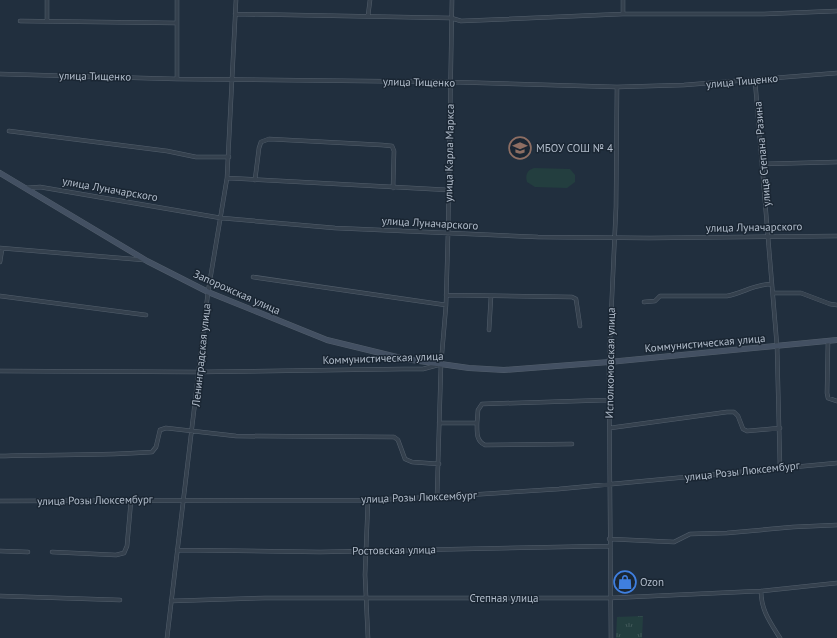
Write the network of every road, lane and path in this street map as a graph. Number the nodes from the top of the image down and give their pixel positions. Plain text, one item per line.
1 (47, 0) edge
2 (177, 0) edge
3 (236, 0) edge
4 (370, 0) edge
5 (452, 0) edge
6 (623, 0) edge
7 (837, 11) edge
8 (235, 14) junction
9 (623, 14) junction
10 (368, 16) junction
11 (451, 18) junction
12 (47, 20) junction
13 (20, 21) dead end
14 (177, 23) junction
15 (837, 73) edge
16 (0, 74) edge
17 (177, 78) junction
18 (233, 79) junction
19 (755, 80) junction
20 (450, 82) junction
21 (617, 87) junction
22 (9, 131) dead end
23 (229, 157) junction
24 (837, 162) edge
25 (763, 164) junction
26 (0, 172) edge
27 (227, 178) junction
28 (255, 180) junction
29 (26, 188) junction
30 (393, 188) junction
31 (449, 190) junction
32 (221, 218) junction
33 (448, 234) junction
34 (837, 236) edge
35 (769, 237) junction
36 (613, 238) junction
37 (1, 248) edge
38 (147, 261) junction
39 (0, 262) edge
40 (253, 277) dead end
41 (772, 284) junction
42 (208, 292) junction
43 (773, 293) junction
44 (446, 295) junction
45 (0, 296) edge
46 (491, 296) junction
47 (644, 302) dead end
48 (446, 305) junction
49 (837, 305) edge
50 (146, 315) dead end
51 (580, 326) dead end
52 (489, 330) dead end
53 (837, 340) edge
54 (828, 341) junction
55 (777, 346) junction
56 (609, 362) junction
57 (441, 364) junction
58 (0, 371) edge
59 (198, 372) junction
60 (609, 400) junction
61 (837, 401) edge
62 (477, 423) junction
63 (439, 424) junction
64 (610, 428) junction
65 (780, 428) junction
66 (192, 431) junction
67 (572, 444) dead end
68 (0, 456) edge
69 (837, 463) edge
70 (439, 464) junction
71 (780, 467) junction
72 (609, 485) junction
73 (438, 497) junction
74 (183, 499) junction
75 (131, 500) junction
76 (368, 500) junction
77 (0, 501) edge
78 (837, 525) edge
79 (610, 539) junction
80 (610, 546) junction
81 (178, 550) junction
82 (0, 551) edge
83 (366, 551) junction
84 (28, 552) dead end
85 (52, 552) dead end
86 (837, 583) edge
87 (760, 591) junction
88 (0, 596) edge
89 (610, 598) junction
90 (367, 599) junction
91 (120, 600) dead end
92 (171, 601) junction
93 (167, 638) edge
94 (368, 638) edge
95 (611, 638) edge
96 (780, 638) edge

1 - 12 street
2 - 14 street
3 - 8 street, Ленинградская улица
4 - 10 street
5 - 11 street, улица Карла Маркса
6 - 9 street
7 - 9 street
8 - 10 street
8 - 18 street, Ленинградская улица
9 - 11 street
10 - 11 street
11 - 20 street, улица Карла Маркса
12 - 13 street
12 - 14 street
14 - 17 street
15 - 19 street, улица Тищенко
16 - 17 street, улица Тищенко
17 - 18 street, улица Тищенко
18 - 20 street, улица Тищенко
18 - 23 street, Ленинградская улица
19 - 21 street, улица Тищенко
19 - 25 street, улица Степана Разина
20 - 21 street, улица Тищенко
20 - 31 street, улица Карла Маркса
21 - 36 street, Исполкомовская улица
22 - 23 street
23 - 27 street, Ленинградская улица
24 - 25 street
25 - 35 street, улица Степана Разина
26 - 29 main road
27 - 28 street
27 - 32 street, Ленинградская улица
28 - 30 street
28 - 30 street
29 - 32 street, улица Луначарского
29 - 38 main road
30 - 31 street
31 - 33 street, улица Карла Маркса
32 - 33 street, улица Луначарского
32 - 42 street, Ленинградская улица
33 - 36 street, улица Луначарского
33 - 44 street, улица Карла Маркса
34 - 35 street, улица Луначарского
35 - 36 street, улица Луначарского
35 - 41 street, улица Степана Разина
36 - 56 street, Исполкомовская улица
37 - 38 street, Запорожская улица
37 - 39 street
38 - 42 main road, Запорожская улица
40 - 48 street
41 - 43 street, улица Степана Разина
41 - 47 street
42 - 57 main road, Запорожская улица
42 - 59 street, Ленинградская улица
43 - 49 street
43 - 55 street, улица Степана Разина
44 - 46 street
44 - 48 street, улица Карла Маркса
45 - 50 street
46 - 51 street
46 - 52 street
48 - 57 street, улица Карла Маркса
53 - 54 main road, Коммунистическая улица
54 - 55 main road, Коммунистическая улица
54 - 61 street
55 - 56 main road, Коммунистическая улица
55 - 65 street, улица Степана Разина
56 - 57 main road, Коммунистическая улица
56 - 60 street, Исполкомовская улица
57 - 59 street, Коммунистическая улица
57 - 63 street, улица Карла Маркса
58 - 59 street, Коммунистическая улица
59 - 66 street, Ленинградская улица
60 - 62 street
60 - 64 street, Исполкомовская улица
62 - 63 street
62 - 67 street
63 - 70 street, улица Карла Маркса
64 - 65 street
64 - 72 street, Исполкомовская улица
65 - 71 street, улица Степана Разина
66 - 68 street
66 - 70 street
66 - 74 street, Ленинградская улица
69 - 71 street, улица Розы Люксембург
70 - 73 street, улица Карла Маркса
71 - 72 street, улица Розы Люксембург
72 - 73 street, улица Розы Люксембург
72 - 79 street, Исполкомовская улица
73 - 76 street, улица Розы Люксембург
74 - 75 street, улица Розы Люксембург
74 - 76 street, улица Розы Люксембург
74 - 81 street, Ленинградская улица
75 - 77 street, улица Розы Люксембург
75 - 85 street
76 - 83 street
78 - 79 street
79 - 80 street, Исполкомовская улица
80 - 83 street, Ростовская улица
80 - 89 street, Исполкомовская улица
81 - 83 street, Ростовская улица
81 - 92 street, Ленинградская улица
82 - 84 street
83 - 90 street
86 - 87 street, Степная улица
87 - 89 street, Степная улица
87 - 96 street
88 - 91 street
89 - 90 street, Степная улица
89 - 95 street, Исполкомовская улица
90 - 92 street, Степная улица
90 - 94 street
92 - 93 street, Ленинградская улица

